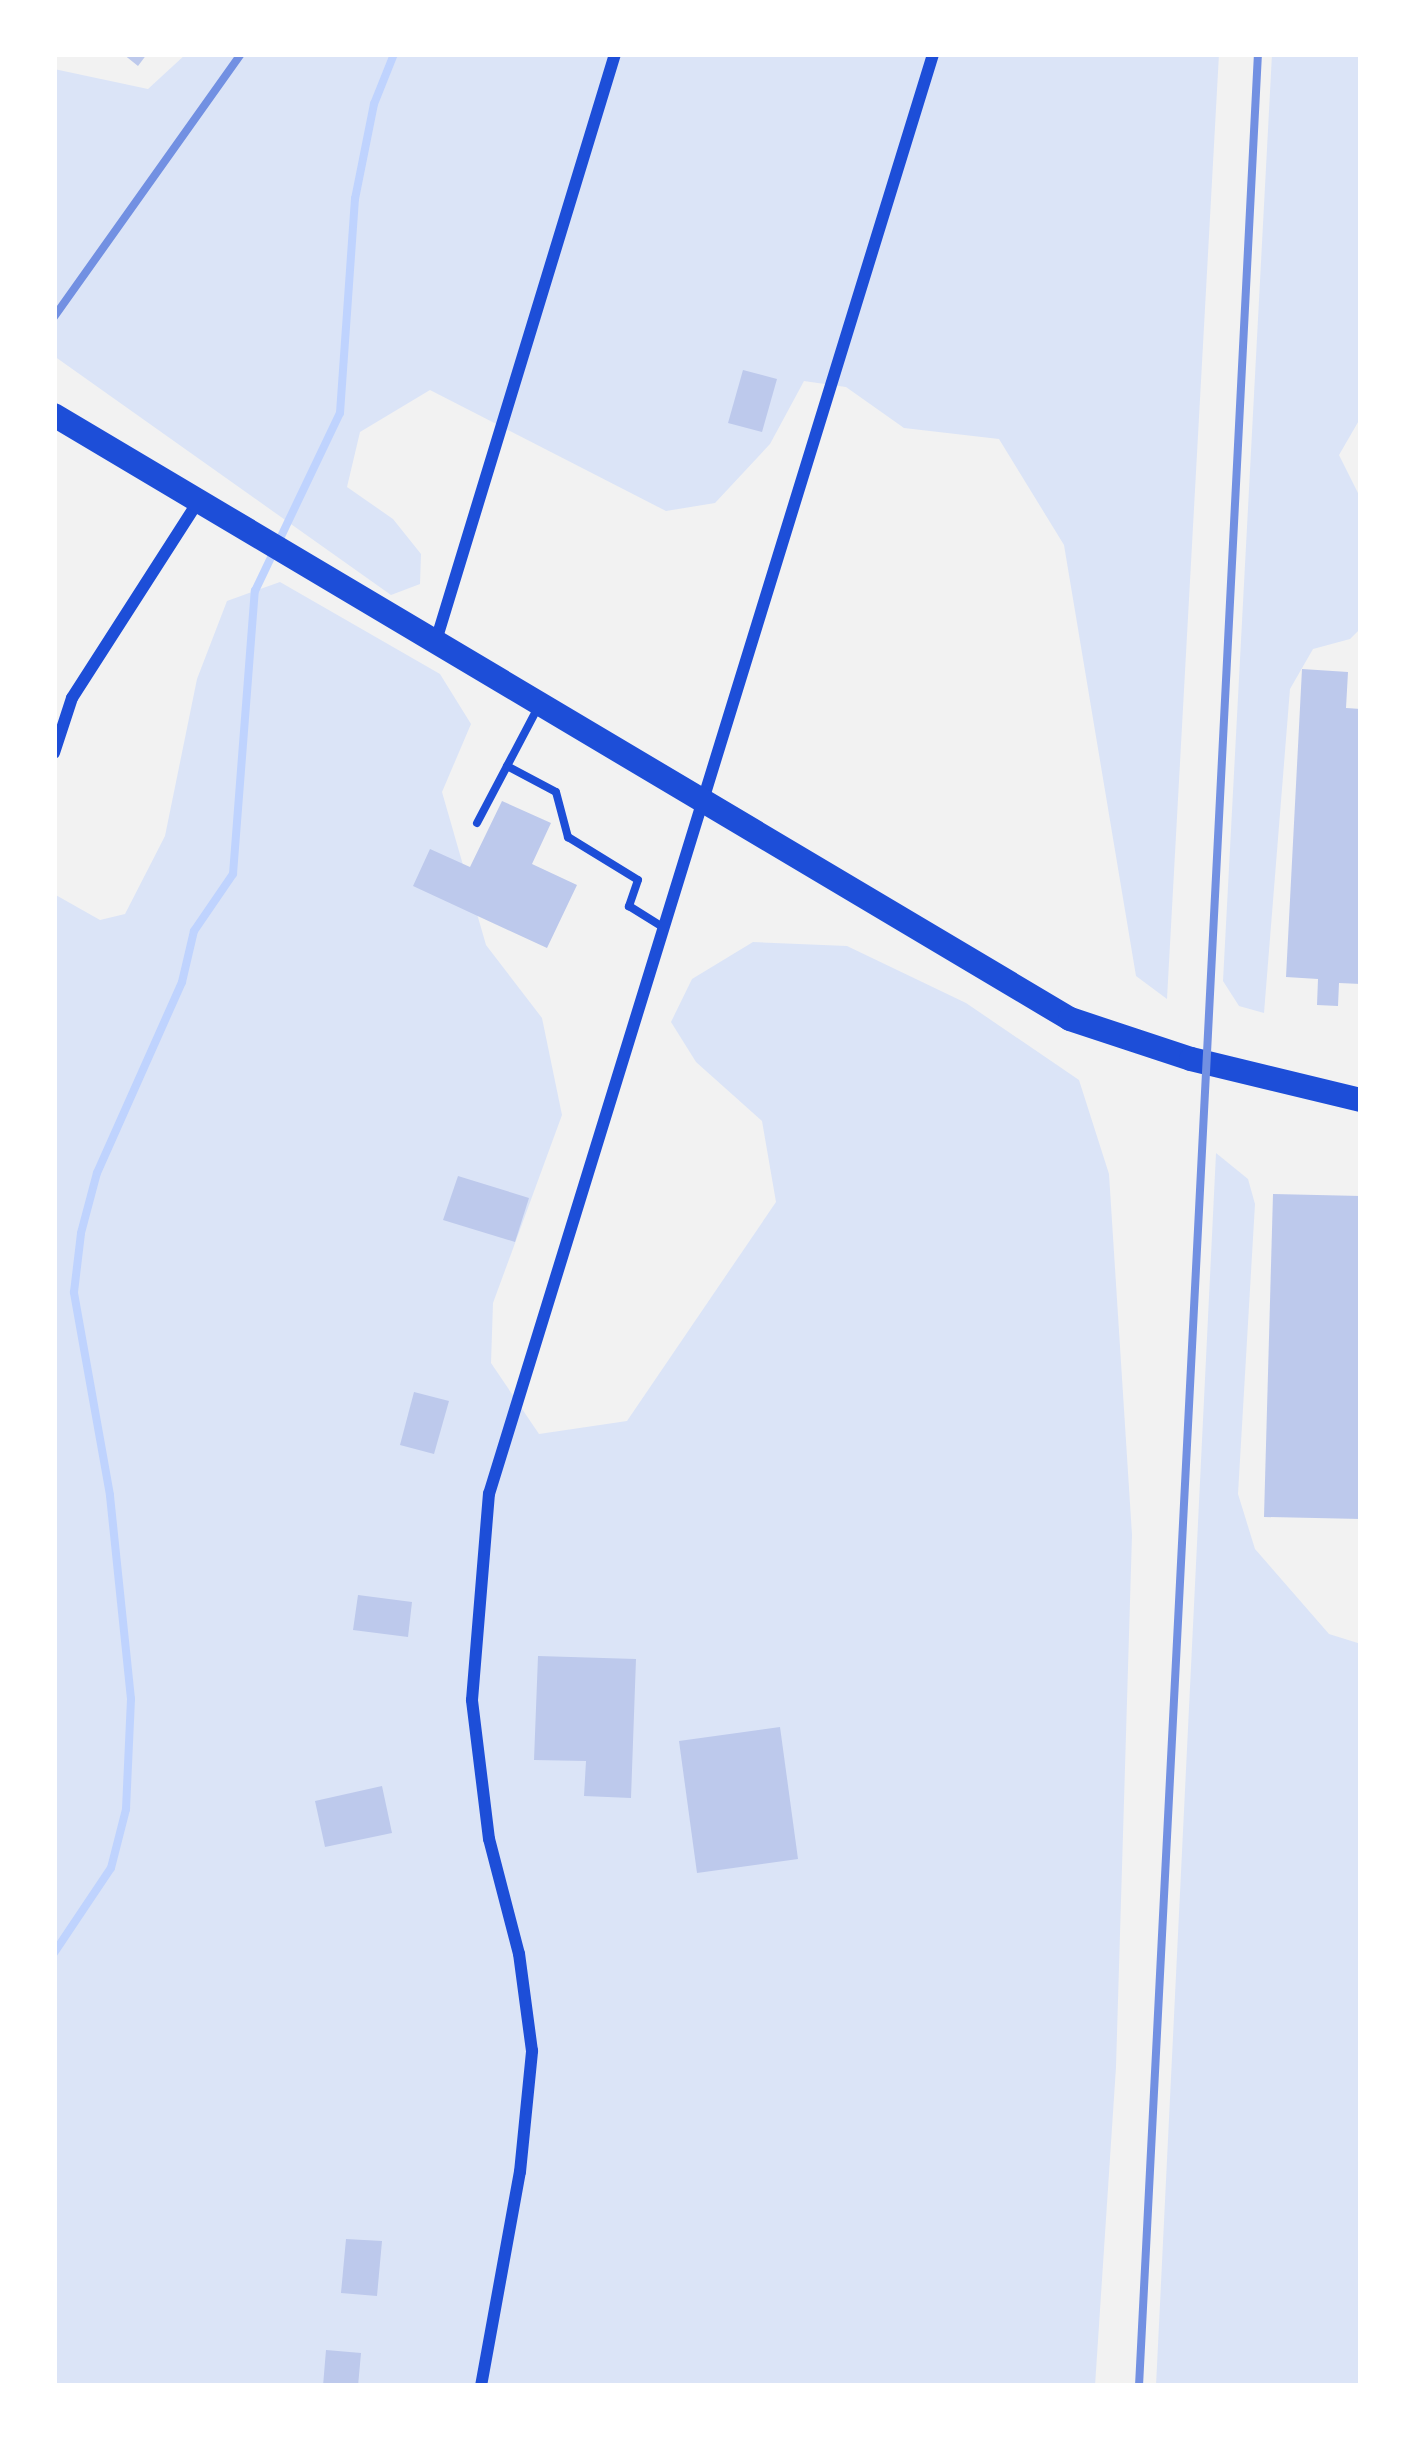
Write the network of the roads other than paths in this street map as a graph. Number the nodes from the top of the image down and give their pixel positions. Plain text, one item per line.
1 (615, 54) edge
2 (933, 54) edge
3 (54, 415) edge
4 (196, 505) junction
5 (434, 646) junction
6 (538, 708) junction
7 (54, 753) edge
8 (507, 766) junction
9 (702, 806) junction
10 (477, 823) dead end
11 (664, 928) junction
12 (1361, 1100) edge
13 (481, 2386) edge

1 - 5 street
2 - 9 street
3 - 4 main road
4 - 5 main road
4 - 7 street
5 - 6 main road
6 - 8 lane
6 - 9 main road
8 - 10 lane
8 - 11 lane
9 - 11 street
9 - 12 main road
11 - 13 street

